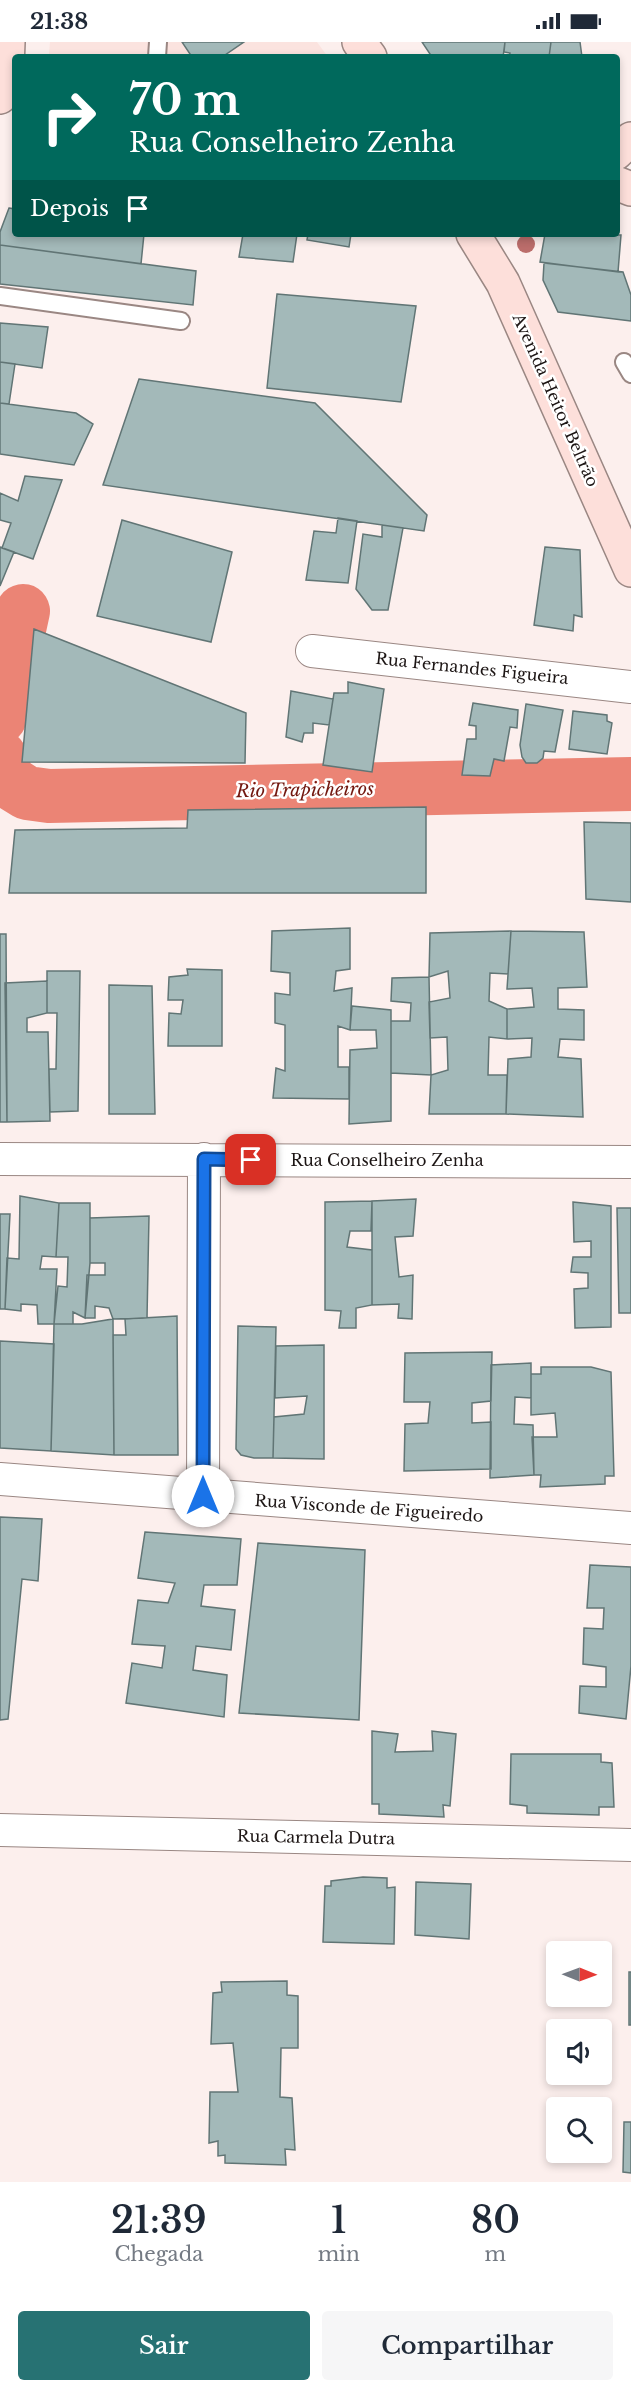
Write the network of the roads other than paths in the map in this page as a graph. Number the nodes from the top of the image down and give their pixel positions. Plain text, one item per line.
1 (631, 139) edge
2 (620, 149) edge
3 (476, 237) edge
4 (502, 237) edge
5 (503, 283) junction
6 (0, 296) edge
7 (181, 321) dead end
8 (631, 570) edge
9 (312, 651) dead end
10 (631, 687) edge
11 (0, 1159) edge
12 (204, 1159) junction
13 (631, 1162) edge
14 (0, 1479) edge
15 (203, 1496) junction
16 (631, 1528) edge
17 (0, 1830) edge
18 (631, 1845) edge

1 - 2 main road
3 - 5 main road, Avenida Heitor Beltrão
4 - 5 main road
5 - 8 main road, Avenida Heitor Beltrão
6 - 7 lane
9 - 10 street, Rua Fernandes Figueira
11 - 12 street, Rua Conselheiro Zenha
12 - 13 street, Rua Conselheiro Zenha
12 - 15 street
14 - 15 street, Rua Visconde de Figueiredo
15 - 16 street, Rua Visconde de Figueiredo
17 - 18 street, Rua Carmela Dutra

